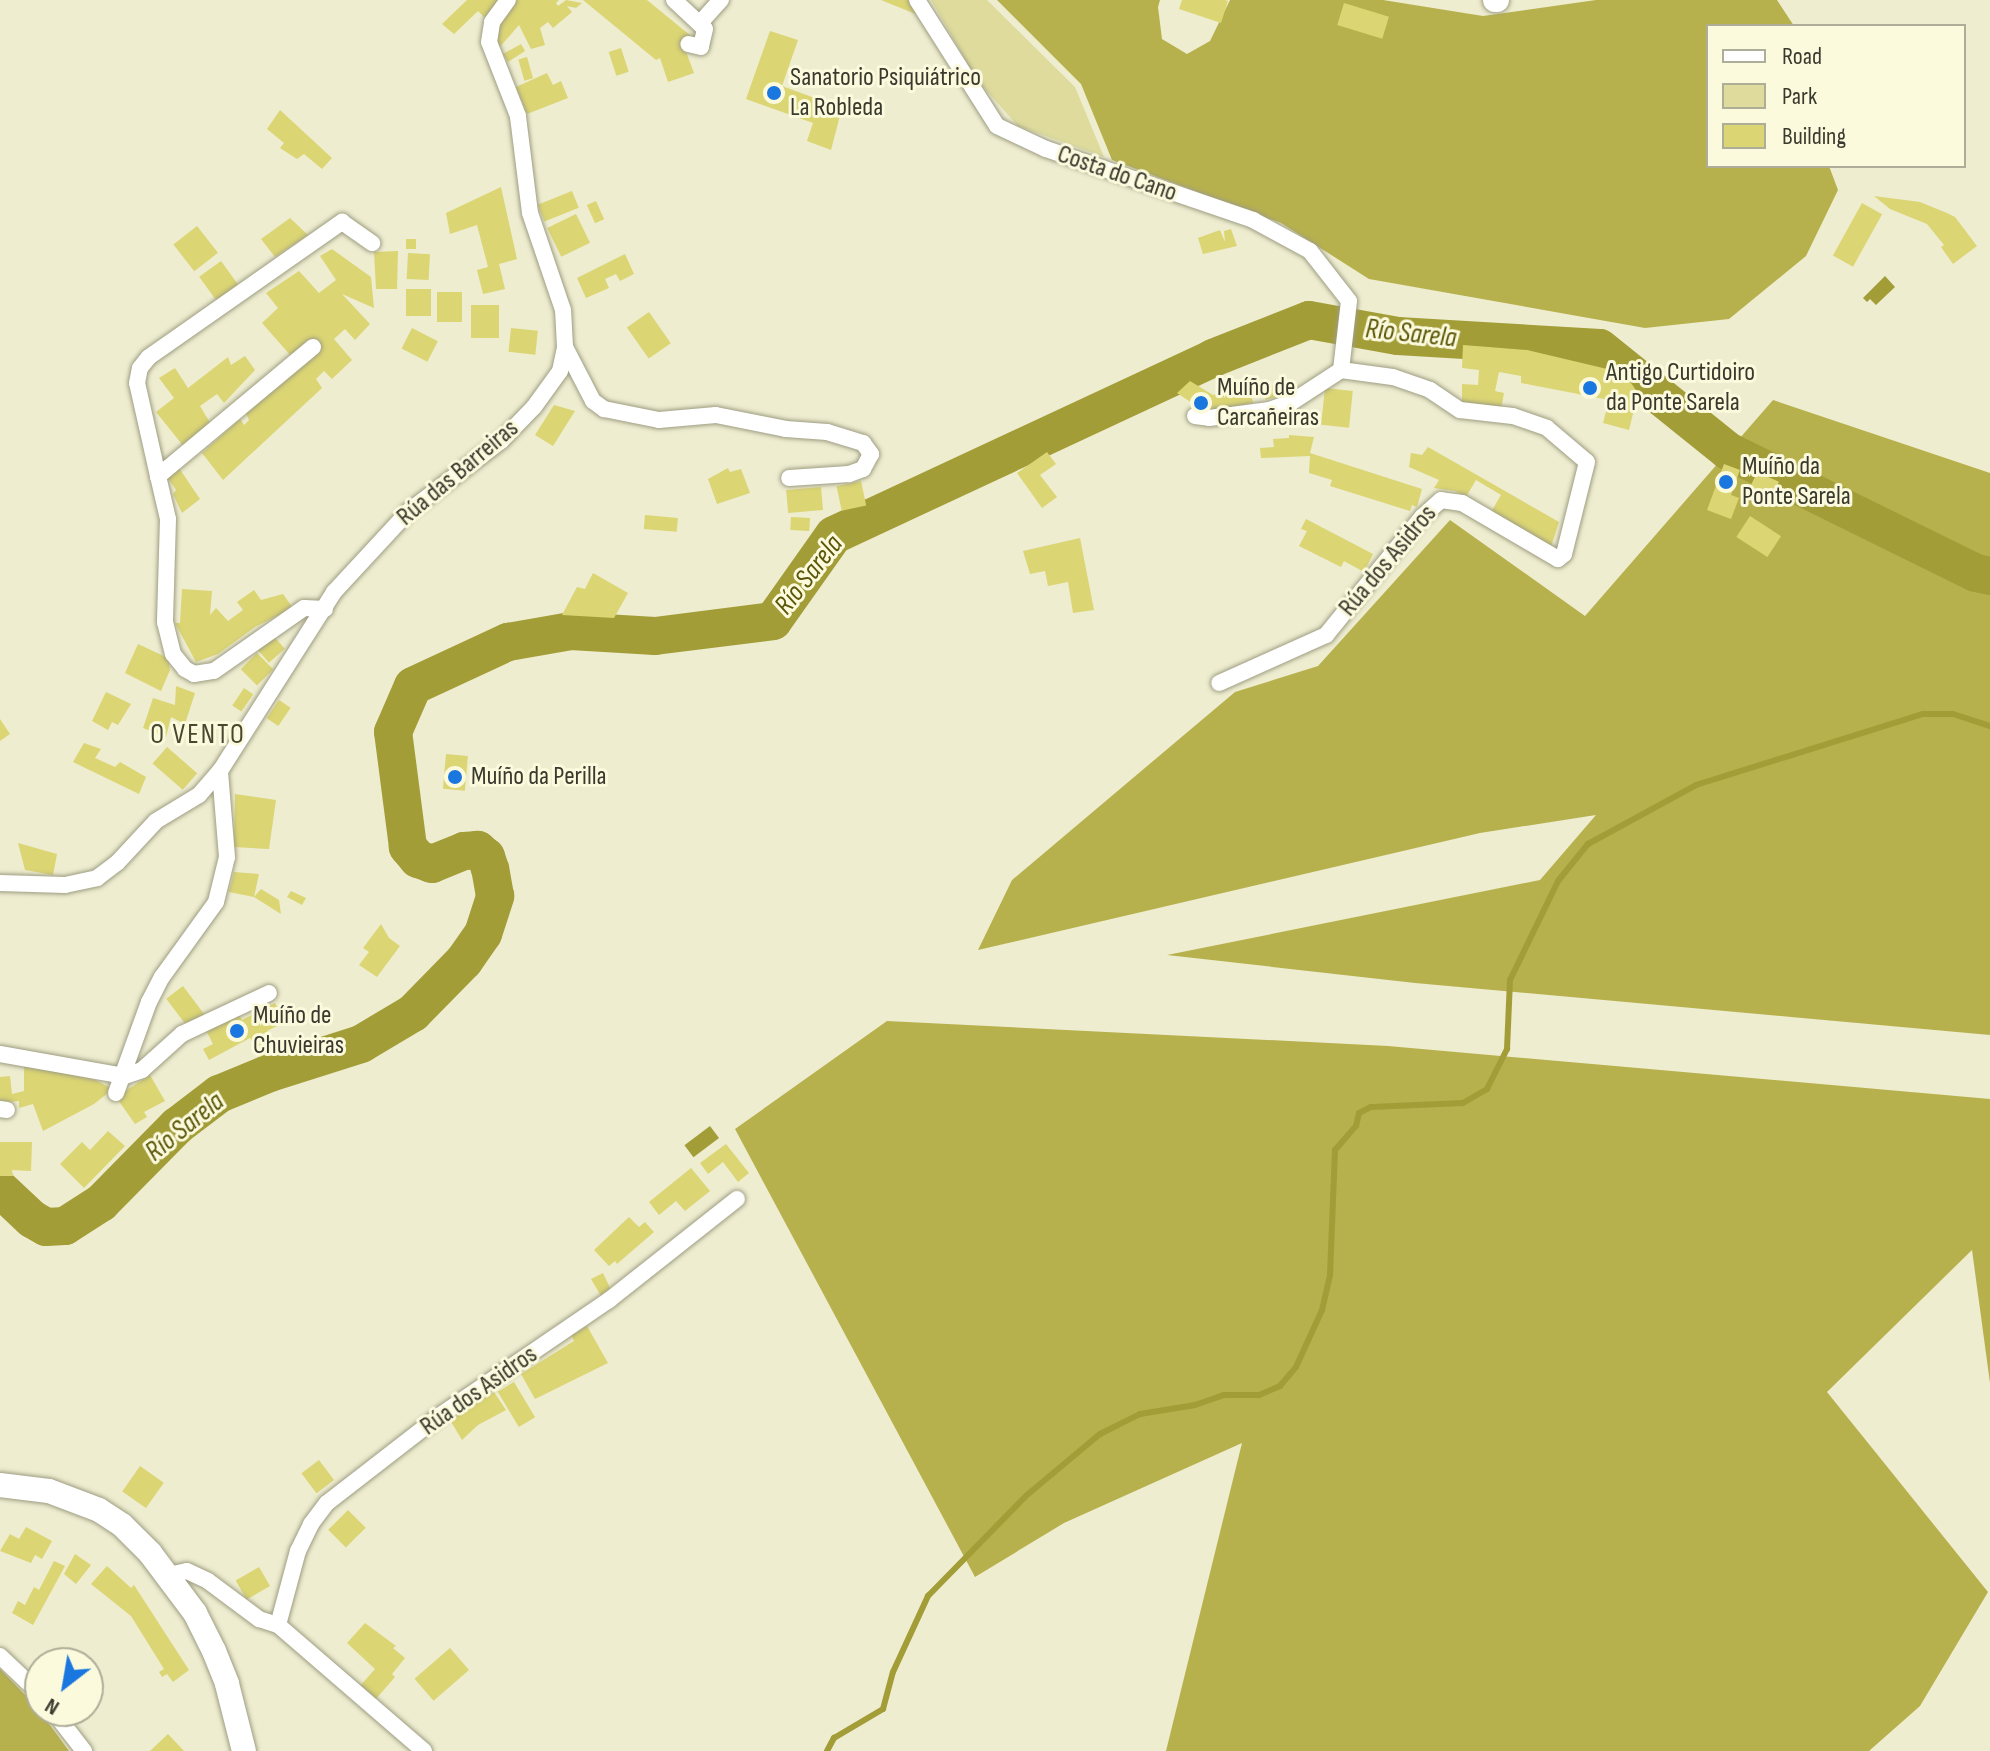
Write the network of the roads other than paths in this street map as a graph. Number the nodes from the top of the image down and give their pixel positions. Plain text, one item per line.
1 (508, 0) edge
2 (674, 0) edge
3 (721, 0) edge
4 (917, 0) edge
5 (701, 22) junction
6 (688, 44) dead end
7 (372, 243) dead end
8 (313, 347) dead end
9 (565, 347) junction
10 (1341, 365) junction
11 (1195, 416) dead end
12 (158, 476) junction
13 (789, 478) dead end
14 (325, 609) junction
15 (1219, 683) dead end
16 (220, 771) junction
17 (0, 883) edge
18 (269, 993) dead end
19 (0, 1054) edge
20 (125, 1076) junction
21 (116, 1093) dead end
22 (737, 1199) dead end
23 (0, 1485) edge
24 (169, 1575) junction
25 (278, 1625) junction
26 (0, 1656) edge
27 (24, 1679) edge
28 (65, 1727) edge
29 (84, 1751) edge
30 (244, 1751) edge
31 (424, 1751) edge

1 - 9 street
2 - 5 street
3 - 5 street
4 - 10 street, Costa do Cano
5 - 6 street
7 - 12 street
8 - 12 street
9 - 13 street
9 - 14 street, Rúa das Barreiras
10 - 11 street
10 - 15 street, Rúa dos Asidros
12 - 14 street
14 - 16 street, Rúa das Barreiras
16 - 17 street, Rúa das Barreiras
16 - 20 street
18 - 20 street
19 - 20 street
20 - 21 street
22 - 25 street, Rúa dos Asidros
23 - 24 street
24 - 25 street
24 - 30 street
25 - 31 street
26 - 27 street
28 - 29 street

